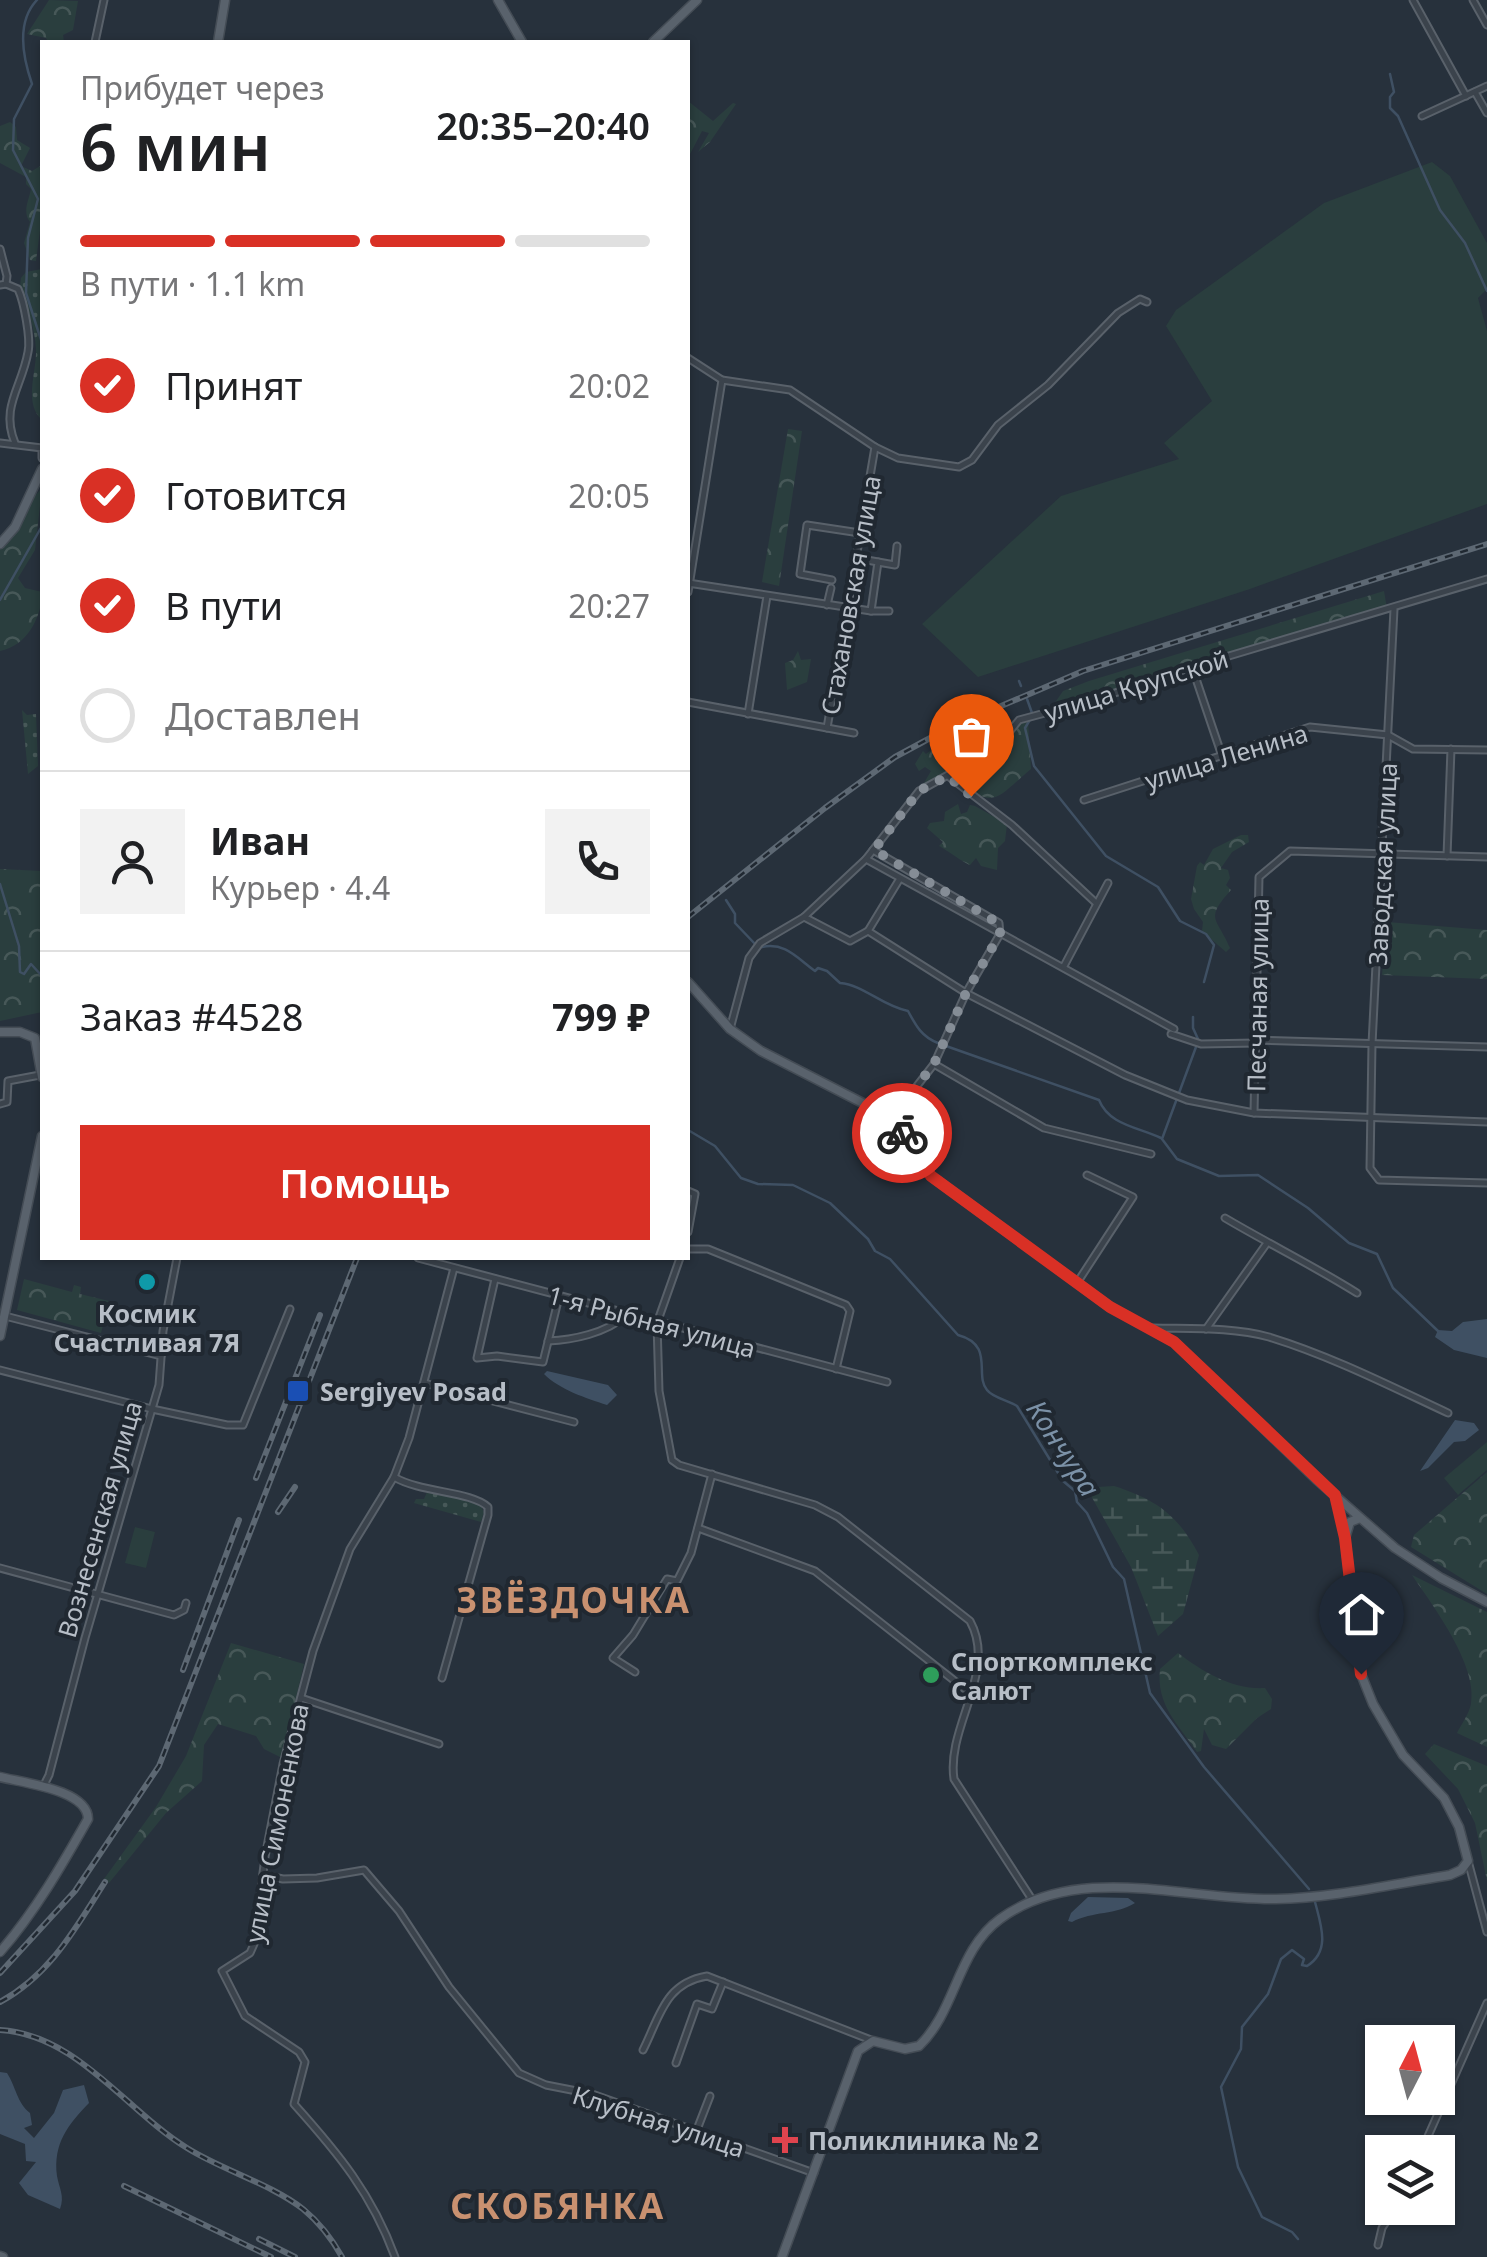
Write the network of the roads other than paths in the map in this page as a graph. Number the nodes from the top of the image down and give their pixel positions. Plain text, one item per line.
1 (104, 0) edge
2 (225, 0) edge
3 (498, 0) edge
4 (698, 0) edge
5 (1413, 0) edge
6 (1473, 0) edge
7 (1487, 26) edge
8 (95, 40) edge
9 (218, 40) edge
10 (521, 40) edge
11 (655, 40) edge
12 (1487, 86) edge
13 (1475, 92) junction
14 (1466, 96) junction
15 (1487, 112) edge
16 (1422, 116) dead end
17 (0, 249) edge
18 (4, 282) edge
19 (1147, 302) dead end
20 (690, 359) edge
21 (722, 380) junction
22 (0, 443) edge
23 (15, 443) junction
24 (875, 447) junction
25 (40, 450) edge
26 (40, 473) edge
27 (840, 530) junction
28 (860, 534) junction
29 (838, 540) dead end
30 (0, 544) edge
31 (898, 546) dead end
32 (856, 558) junction
33 (878, 562) junction
34 (690, 571) edge
35 (1487, 579) edge
36 (832, 580) dead end
37 (690, 583) edge
38 (830, 588) dead end
39 (766, 596) junction
40 (827, 606) junction
41 (847, 607) junction
42 (1394, 609) junction
43 (870, 611) junction
44 (889, 611) dead end
45 (1192, 667) junction
46 (690, 702) edge
47 (748, 714) junction
48 (827, 728) junction
49 (854, 734) dead end
50 (1388, 735) junction
51 (1451, 749) junction
52 (1487, 750) edge
53 (1222, 756) junction
54 (948, 776) junction
55 (1084, 800) dead end
56 (874, 850) junction
57 (1382, 854) junction
58 (1447, 856) junction
59 (1487, 858) edge
60 (866, 859) junction
61 (899, 880) junction
62 (1108, 883) dead end
63 (1096, 903) junction
64 (804, 918) junction
65 (868, 931) junction
66 (1000, 934) junction
67 (1064, 966) junction
68 (690, 984) edge
69 (966, 993) junction
70 (730, 1029) junction
71 (0, 1032) edge
72 (1257, 1042) junction
73 (1372, 1044) junction
74 (1487, 1047) edge
75 (40, 1063) edge
76 (934, 1064) junction
77 (40, 1075) edge
78 (0, 1104) edge
79 (1254, 1113) junction
80 (892, 1118) junction
81 (1371, 1119) junction
82 (1487, 1122) edge
83 (40, 1145) edge
84 (1151, 1154) dead end
85 (1087, 1176) dead end
86 (32, 1180) junction
87 (40, 1182) edge
88 (1487, 1182) edge
89 (690, 1191) edge
90 (690, 1218) edge
91 (1225, 1218) dead end
92 (1267, 1243) junction
93 (690, 1249) edge
94 (177, 1260) edge
95 (679, 1260) edge
96 (439, 1261) edge
97 (454, 1268) junction
98 (495, 1279) junction
99 (1077, 1283) junction
100 (1357, 1293) dead end
101 (559, 1297) junction
102 (290, 1309) dead end
103 (626, 1315) junction
104 (4, 1316) junction
105 (657, 1323) junction
106 (1150, 1328) junction
107 (1206, 1329) junction
108 (0, 1336) edge
109 (548, 1341) junction
110 (162, 1357) junction
111 (836, 1369) junction
112 (0, 1370) edge
113 (887, 1382) dead end
114 (424, 1383) junction
115 (152, 1408) junction
116 (1448, 1413) dead end
117 (574, 1422) dead end
118 (712, 1474) junction
119 (394, 1477) junction
120 (1335, 1495) junction
121 (1360, 1518) junction
122 (698, 1528) junction
123 (1345, 1538) junction
124 (0, 1568) edge
125 (98, 1592) junction
126 (1487, 1602) edge
127 (186, 1603) dead end
128 (636, 1672) dead end
129 (442, 1678) dead end
130 (971, 1693) junction
131 (301, 1698) junction
132 (439, 1744) dead end
133 (0, 1777) edge
134 (43, 1787) junction
135 (1468, 1860) junction
136 (263, 1875) junction
137 (1033, 1901) junction
138 (1487, 1932) edge
139 (0, 1952) edge
140 (723, 1982) junction
141 (1487, 2003) edge
142 (873, 2041) junction
143 (643, 2050) dead end
144 (676, 2063) dead end
145 (710, 2096) dead end
146 (696, 2132) junction
147 (1429, 2135) edge
148 (814, 2173) junction
149 (1384, 2225) edge
150 (1378, 2245) dead end
151 (395, 2257) edge
152 (782, 2257) edge

1 - 8 street
2 - 9 main road
3 - 10 main road
4 - 11 main road
5 - 14 street
6 - 7 street
12 - 13 street
13 - 14 street
13 - 15 street
14 - 16 street
17 - 18 street
18 - 23 street
19 - 24 street, Стахановская улица
20 - 21 street
21 - 24 street
21 - 34 street
22 - 23 street
23 - 25 street
24 - 28 street, Стахановская улица
26 - 30 main road
27 - 28 street
27 - 29 street
27 - 36 street
28 - 32 street, Стахановская улица
31 - 33 street
32 - 33 street
32 - 41 street, Стахановская улица
33 - 43 street
35 - 42 street, улица Крупской
37 - 39 street
38 - 40 street
39 - 40 street
39 - 47 street
40 - 41 street
41 - 43 street
41 - 48 street, Стахановская улица
42 - 45 street, улица Крупской
42 - 50 street, Заводская улица
43 - 44 street
45 - 53 street
45 - 54 street, улица Крупской
46 - 47 street
47 - 48 street
48 - 49 street
50 - 51 street, улица Ленина
50 - 53 street, улица Ленина
50 - 57 street, Заводская улица
51 - 52 street, улица Ленина
51 - 58 street
53 - 55 street, улица Ленина
54 - 56 street, улица Крупской
54 - 63 street
56 - 60 street, улица Крупской
56 - 66 street
57 - 58 street
57 - 72 street, Песчаная улица
57 - 73 street, Заводская улица
58 - 59 street
60 - 61 street
60 - 64 street, улица Крупской
61 - 65 street
61 - 66 street
62 - 63 street
63 - 67 street
64 - 65 street
64 - 70 street, улица Крупской
65 - 69 street
66 - 67 street
66 - 69 street
67 - 72 street
68 - 70 main road
69 - 76 street
69 - 79 street
70 - 80 main road
71 - 75 main road
72 - 73 street
72 - 79 street, Песчаная улица
73 - 74 street
73 - 81 street, Заводская улица
76 - 80 street
76 - 84 street
77 - 78 street
79 - 81 street
80 - 99 main road
81 - 82 street
81 - 88 street, Заводская улица
83 - 86 main road
85 - 99 street
86 - 87 street
86 - 104 main road
89 - 90 street
91 - 92 street
92 - 100 street
92 - 107 street
93 - 111 street
94 - 110 street, Вознесенская улица
95 - 105 street
96 - 97 street, 1-я Рыбная улица
97 - 98 street, 1-я Рыбная улица
97 - 114 street, улица Симоненкова
98 - 101 street, 1-я Рыбная улица
98 - 109 street
99 - 106 main road
101 - 103 street, 1-я Рыбная улица
101 - 109 street
102 - 115 street
103 - 105 street, 1-я Рыбная улица
103 - 109 street
104 - 108 main road
104 - 110 street
105 - 111 street, 1-я Рыбная улица
105 - 118 street
106 - 107 street
106 - 120 main road
107 - 116 street
110 - 115 street, Вознесенская улица
111 - 113 street, 1-я Рыбная улица
112 - 115 street
114 - 117 street
114 - 119 street, улица Симоненкова
115 - 125 street, Вознесенская улица
118 - 122 street
118 - 130 street
119 - 129 street
119 - 131 street, улица Симоненкова
120 - 121 main road
120 - 123 main road
121 - 123 main road
121 - 126 main road
122 - 128 street
122 - 130 street
123 - 135 main road
124 - 125 street
125 - 127 street
125 - 134 street, Вознесенская улица
130 - 137 street
131 - 132 street
131 - 136 street, улица Симоненкова
133 - 134 main road
134 - 139 main road
135 - 137 main road
135 - 138 street
136 - 146 street, Клубная улица
136 - 151 street, улица Симоненкова
137 - 142 main road
140 - 142 street
140 - 143 street
140 - 144 street
141 - 147 street
142 - 148 main road
145 - 146 street
146 - 148 street, Клубная улица
148 - 152 main road
149 - 150 street

